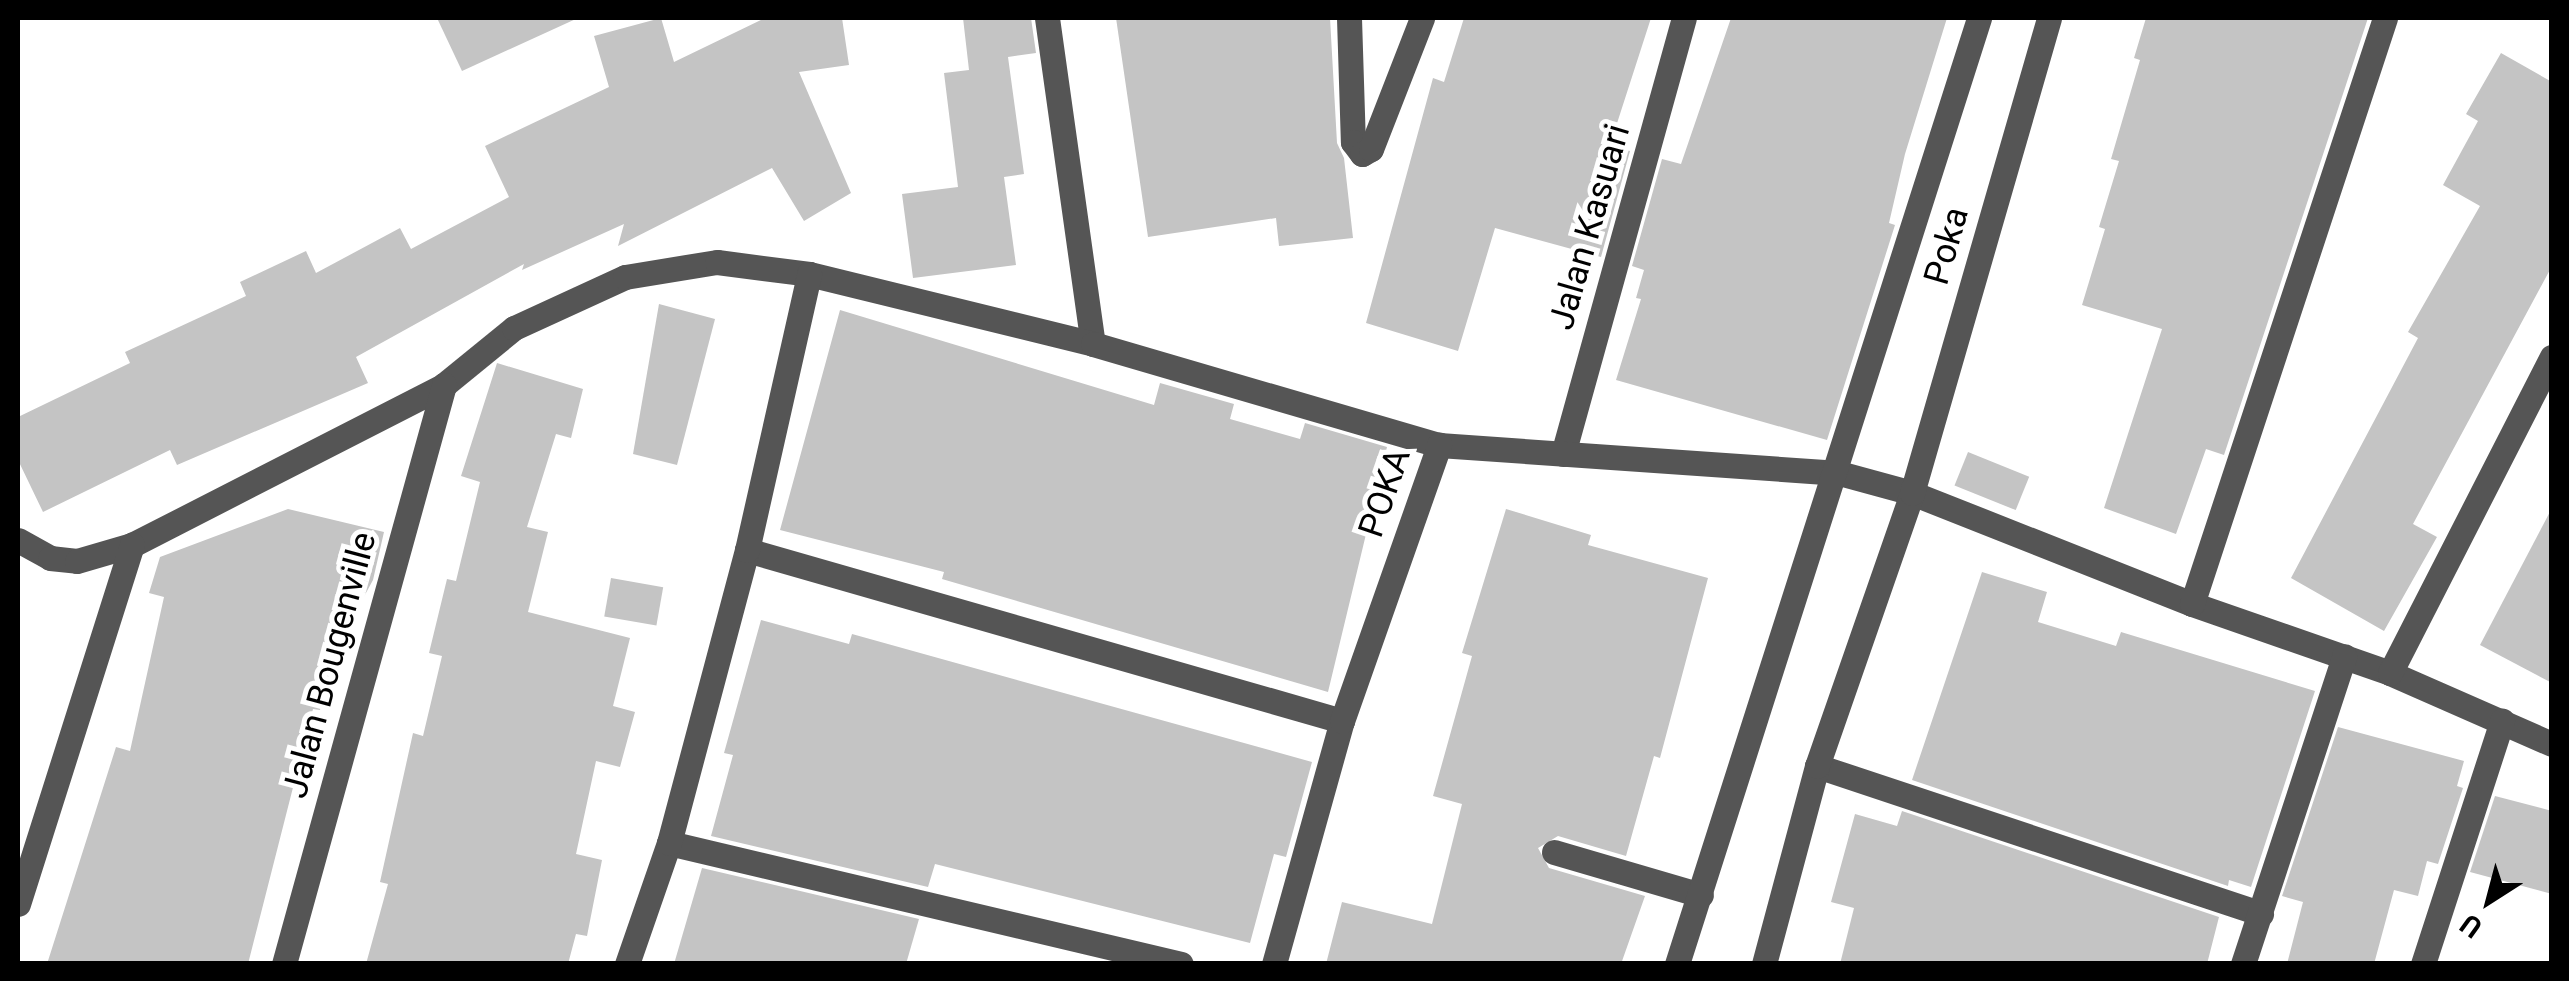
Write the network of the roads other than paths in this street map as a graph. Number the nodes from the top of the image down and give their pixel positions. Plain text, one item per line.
1 (1047, 18) edge
2 (1349, 18) edge
3 (1422, 18) edge
4 (1684, 18) edge
5 (1978, 18) edge
6 (2049, 18) edge
7 (2385, 18) edge
8 (2396, 18) edge
9 (2370, 62) junction
10 (808, 274) junction
11 (1093, 344) junction
12 (2552, 357) edge
13 (444, 384) junction
14 (1439, 445) junction
15 (1563, 454) junction
16 (1838, 472) junction
17 (1912, 493) junction
18 (18, 540) edge
19 (132, 545) junction
20 (748, 550) junction
21 (2192, 604) junction
22 (2344, 656) junction
23 (2390, 673) junction
24 (2502, 720) junction
25 (1342, 721) junction
26 (2552, 744) edge
27 (1817, 766) junction
28 (669, 843) junction
29 (1554, 852) dead end
30 (1701, 895) junction
31 (18, 904) edge
32 (2260, 914) junction
33 (284, 964) edge
34 (627, 964) edge
35 (1180, 964) edge
36 (1274, 964) edge
37 (1677, 964) edge
38 (1764, 964) edge
39 (2243, 964) edge
40 (2423, 964) edge

1 - 11 street
2 - 3 street
4 - 15 street, Jalan Kasuari
5 - 16 street
6 - 17 street, Poka
7 - 9 street
8 - 9 street
9 - 21 street
10 - 11 street
10 - 13 street
10 - 20 street
11 - 14 street
12 - 23 street
13 - 19 street
13 - 33 street, Jalan Bougenville
14 - 15 street, POKA
14 - 25 street, POKA
15 - 16 street, POKA
16 - 17 street, POKA
16 - 30 street
17 - 21 street, POKA
17 - 27 street, Poka
18 - 19 street
19 - 31 street
20 - 25 street
20 - 28 street
21 - 22 street, POKA
22 - 23 street, POKA
22 - 32 street
23 - 24 street, POKA
24 - 26 street, POKA
24 - 40 street
25 - 36 street, POKA
27 - 32 street
27 - 38 street, Poka
28 - 34 street
28 - 35 street
29 - 30 street
30 - 37 street
32 - 39 street

